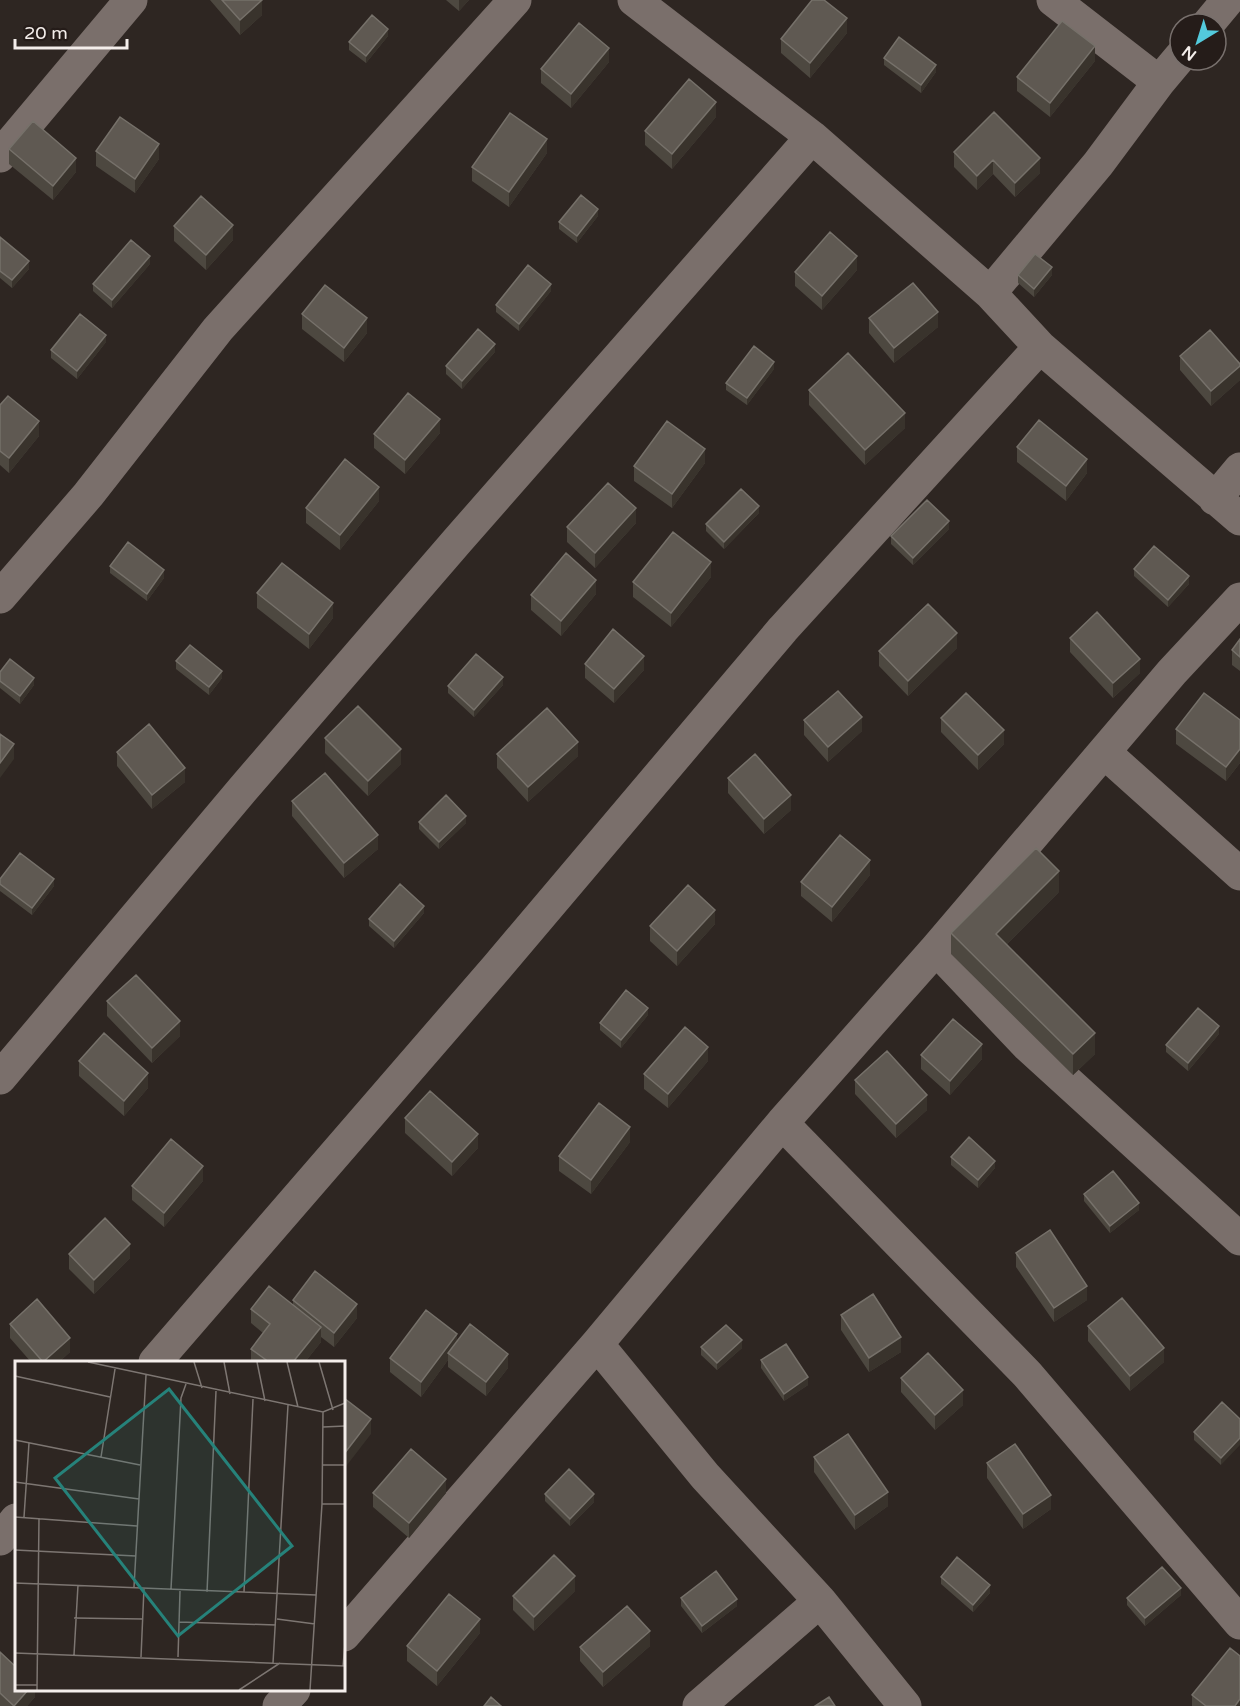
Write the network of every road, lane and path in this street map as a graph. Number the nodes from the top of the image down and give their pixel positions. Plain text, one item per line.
1 (131, 0) edge
2 (516, 0) edge
3 (634, 0) edge
4 (1053, 0) edge
5 (1228, 0) edge
6 (1218, 12) edge
7 (1168, 71) edge
8 (1159, 82) junction
9 (812, 136) junction
10 (0, 156) edge
11 (990, 293) junction
12 (1040, 347) junction
13 (1240, 470) edge
14 (1228, 509) edge
15 (0, 597) edge
16 (1240, 599) edge
17 (1104, 752) junction
18 (1240, 874) edge
19 (936, 949) junction
20 (0, 1078) edge
21 (782, 1123) junction
22 (1240, 1239) edge
23 (597, 1344) junction
24 (156, 1361) edge
25 (15, 1521) edge
26 (0, 1539) edge
27 (820, 1601) junction
28 (1240, 1623) edge
29 (345, 1634) edge
30 (292, 1691) edge
31 (279, 1706) edge
32 (699, 1706) edge
33 (905, 1706) edge

1 - 10 street
2 - 15 street
3 - 9 street
4 - 8 street
5 - 6 street
7 - 8 street
8 - 11 street
9 - 11 street
9 - 20 street
11 - 12 street
12 - 14 street
12 - 24 street
13 - 14 street
16 - 17 street
17 - 18 street
17 - 19 street
19 - 21 street
19 - 22 street
21 - 23 street
21 - 28 street
23 - 27 street
23 - 29 street
25 - 26 street
27 - 32 street
27 - 33 street
30 - 31 street

